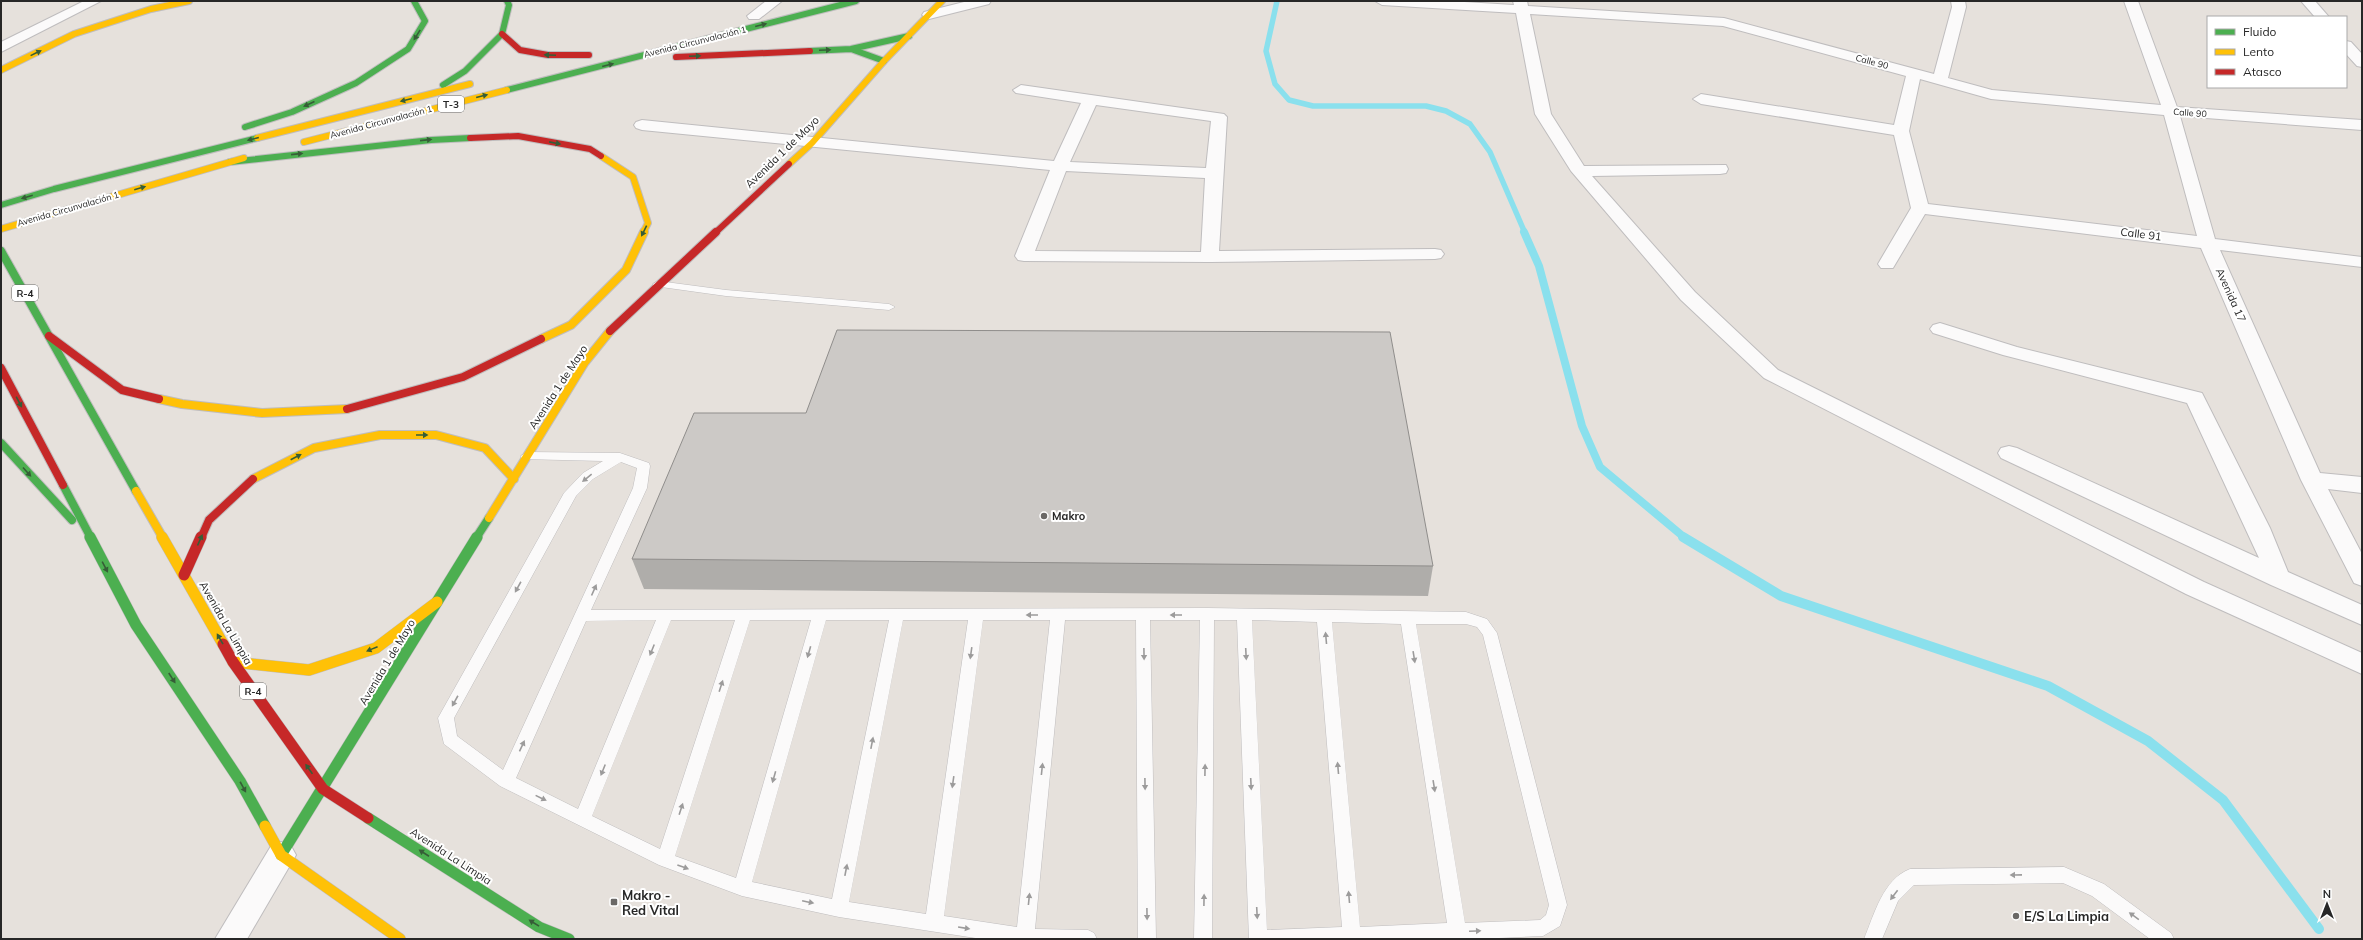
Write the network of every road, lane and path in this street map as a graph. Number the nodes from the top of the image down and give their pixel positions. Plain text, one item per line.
1 (94, 1) edge
2 (189, 1) edge
3 (414, 1) edge
4 (507, 1) edge
5 (856, 1) edge
6 (942, 1) edge
7 (984, 1) edge
8 (1382, 1) edge
9 (1958, 1) edge
10 (2131, 1) edge
11 (2308, 1) edge
12 (1521, 4) edge
13 (779, 5) edge
14 (929, 15) junction
15 (751, 16) dead end
16 (2321, 16) edge
17 (502, 34) junction
18 (909, 36) junction
19 (2347, 46) edge
20 (1, 48) edge
21 (851, 49) junction
22 (628, 60) junction
23 (884, 61) junction
24 (2362, 63) edge
25 (551, 64) dead end
26 (1, 70) edge
27 (1914, 73) junction
28 (1940, 80) junction
29 (482, 81) dead end
30 (1021, 90) dead end
31 (429, 94) junction
32 (1701, 99) dead end
33 (1090, 100) junction
34 (2171, 111) junction
35 (642, 125) dead end
36 (2362, 125) edge
37 (232, 131) dead end
38 (1901, 131) junction
39 (195, 143) dead end
40 (812, 143) junction
41 (230, 162) junction
42 (1060, 166) junction
43 (1720, 169) dead end
44 (1579, 171) junction
45 (1214, 173) junction
46 (54, 190) junction
47 (1, 205) edge
48 (1920, 208) junction
49 (1, 229) edge
50 (2207, 242) junction
51 (1, 251) edge
52 (1435, 254) dead end
53 (1210, 257) junction
54 (2362, 262) edge
55 (1887, 264) dead end
56 (658, 284) junction
57 (889, 307) dead end
58 (1940, 329) dead end
59 (49, 336) junction
60 (1, 368) edge
61 (1, 443) edge
62 (2009, 453) dead end
63 (527, 456) junction
64 (620, 457) junction
65 (514, 479) junction
66 (2312, 480) junction
67 (2362, 484) edge
68 (92, 543) junction
69 (184, 575) junction
70 (2362, 578) edge
71 (2279, 580) junction
72 (438, 602) junction
73 (666, 614) junction
74 (744, 614) junction
75 (820, 614) junction
76 (897, 614) junction
77 (976, 614) junction
78 (1206, 614) junction
79 (1058, 615) junction
80 (1143, 615) junction
81 (1244, 615) junction
82 (583, 616) junction
83 (2362, 616) edge
84 (1324, 618) junction
85 (1408, 619) junction
86 (233, 662) junction
87 (2362, 664) edge
88 (506, 781) junction
89 (324, 789) junction
90 (583, 818) junction
91 (281, 855) junction
92 (665, 860) junction
93 (742, 888) junction
94 (839, 909) junction
95 (934, 924) junction
96 (1457, 932) junction
97 (1352, 936) junction
98 (1025, 938) junction
99 (230, 939) edge
100 (400, 939) edge
101 (569, 939) edge
102 (1088, 939) edge
103 (1147, 939) edge
104 (1203, 939) edge
105 (1248, 939) edge
106 (1258, 939) edge
107 (1873, 939) edge
108 (2165, 939) edge

1 - 20 street
26 -> 2 main road
3 -> 37 main road
4 - 17 main road
22 -> 5 main road, Avenida Circunvalación 1 / T-3
6 - 14 main road, Avenida 1 de Mayo
7 - 14 street
8 - 12 street, Calle 90
9 - 28 street
10 - 34 street, Avenida 17
11 - 16 street
12 - 27 street, Calle 90
12 - 44 street
13 - 15 street
14 - 18 main road, Avenida 1 de Mayo
25 -> 17 main road
17 - 31 main road
18 - 21 main road
18 - 23 main road, Avenida 1 de Mayo
19 - 24 street
22 -> 21 main road
21 - 23 main road
41 -> 22 main road, Avenida Circunvalación 1 / T-3
23 - 40 main road, Avenida 1 de Mayo
27 - 28 street, Calle 90
27 - 38 street
28 - 34 street, Calle 90
29 - 31 main road, Avenida Circunvalación 1 / T-3
30 - 33 street
31 -> 46 main road, Avenida Circunvalación 1 / T-3
32 - 38 street
33 - 42 street
33 - 45 street
34 - 36 street, Calle 90
34 - 50 street, Avenida 17
35 - 40 street
38 - 48 street
39 - 46 main road
40 - 42 street
40 - 56 main road, Avenida 1 de Mayo
49 -> 41 main road, Avenida Circunvalación 1 / T-3
41 -> 59 main road
42 - 45 street
42 - 53 street
43 - 44 street
44 - 87 street
45 - 53 street
46 -> 47 main road, Avenida Circunvalación 1 / T-3
48 - 50 street, Calle 91
48 - 55 street
50 - 54 street, Calle 91
50 - 66 street, Avenida 17
51 - 59 main road, R-4
52 - 53 street
56 - 57 lane
56 - 63 main road, Avenida 1 de Mayo
58 - 71 street
59 - 69 main road, Avenida La Limpia / R-4
60 -> 68 main road
61 -> 68 main road
62 - 71 street
63 - 64 lane
63 - 65 main road, Avenida 1 de Mayo
82 -> 64 lane
64 -> 88 lane
69 -> 65 main road
65 - 72 main road, Avenida 1 de Mayo
66 - 67 street
66 - 70 street, Avenida 17
68 -> 91 main road
86 -> 69 main road, Avenida La Limpia / R-4
71 - 83 street
72 -> 86 main road
72 - 89 main road, Avenida 1 de Mayo
73 - 74 lane
73 - 82 lane
73 -> 90 lane
74 - 75 lane
92 -> 74 lane
75 - 76 lane
75 -> 93 lane
76 - 77 lane
94 -> 76 lane
79 -> 77 lane
77 -> 95 lane
78 -> 80 lane
78 - 81 lane
104 -> 78 lane
79 - 80 lane
98 -> 79 lane
80 -> 103 lane
81 - 84 lane
81 -> 106 lane
88 -> 82 lane
84 - 85 lane
97 -> 84 lane
85 -> 96 lane
96 -> 85 lane
89 -> 86 main road, Avenida La Limpia / R-4
88 -> 90 lane
89 - 91 main road, Avenida 1 de Mayo
101 -> 89 main road, Avenida La Limpia / R-4
90 - 92 lane
91 - 99 street
91 - 100 main road
92 -> 93 lane
93 -> 94 lane
94 - 95 lane
95 -> 98 lane
96 - 97 lane
97 - 106 lane
98 - 102 lane
105 - 106 lane
108 -> 107 lane

